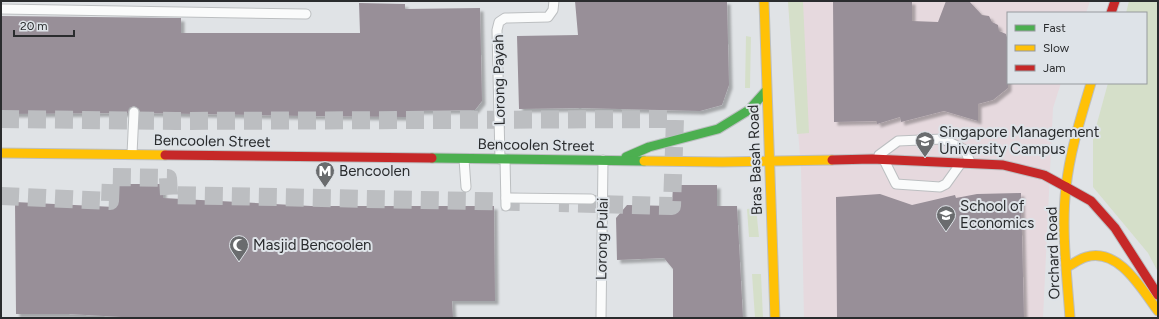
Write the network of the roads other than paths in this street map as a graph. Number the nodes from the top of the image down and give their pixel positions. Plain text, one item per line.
1 (554, 1) edge
2 (764, 1) edge
3 (1115, 1) edge
4 (1, 9) edge
5 (1111, 12) edge
6 (306, 14) dead end
7 (1091, 84) edge
8 (766, 91) junction
9 (134, 112) dead end
10 (1, 153) edge
11 (132, 154) junction
12 (464, 159) junction
13 (503, 159) junction
14 (872, 159) junction
15 (603, 160) junction
16 (619, 160) junction
17 (884, 160) junction
18 (769, 161) junction
19 (966, 162) junction
20 (466, 187) dead end
21 (1066, 187) junction
22 (591, 199) dead end
23 (1066, 267) junction
24 (1158, 295) edge
25 (1158, 311) edge
26 (601, 318) edge
27 (775, 318) edge
28 (1070, 318) edge

1 - 13 lane, Lorong Payah
2 - 8 main road, Bras Basah Road
3 - 5 main road
4 - 6 lane
7 - 21 main road, Orchard Road
8 - 16 main road
8 - 18 main road, Bras Basah Road
9 - 11 lane
10 - 11 main road, Bencoolen Street
11 - 12 main road, Bencoolen Street
12 - 13 main road, Bencoolen Street
12 - 20 lane
13 - 15 main road, Bencoolen Street
13 - 22 lane
14 - 17 main road, Bencoolen Street
14 - 18 main road, Bencoolen Street
14 - 19 lane
15 - 16 main road, Bencoolen Street
15 - 26 lane, Lorong Pulai
16 - 18 main road, Bencoolen Street
17 - 19 main road, Bencoolen Street
17 - 19 lane
18 - 27 main road, Bras Basah Road
19 - 21 main road, Bencoolen Street
21 - 23 main road, Orchard Road
21 - 24 main road, Bencoolen Street
23 - 25 main road
23 - 28 main road, Orchard Road

